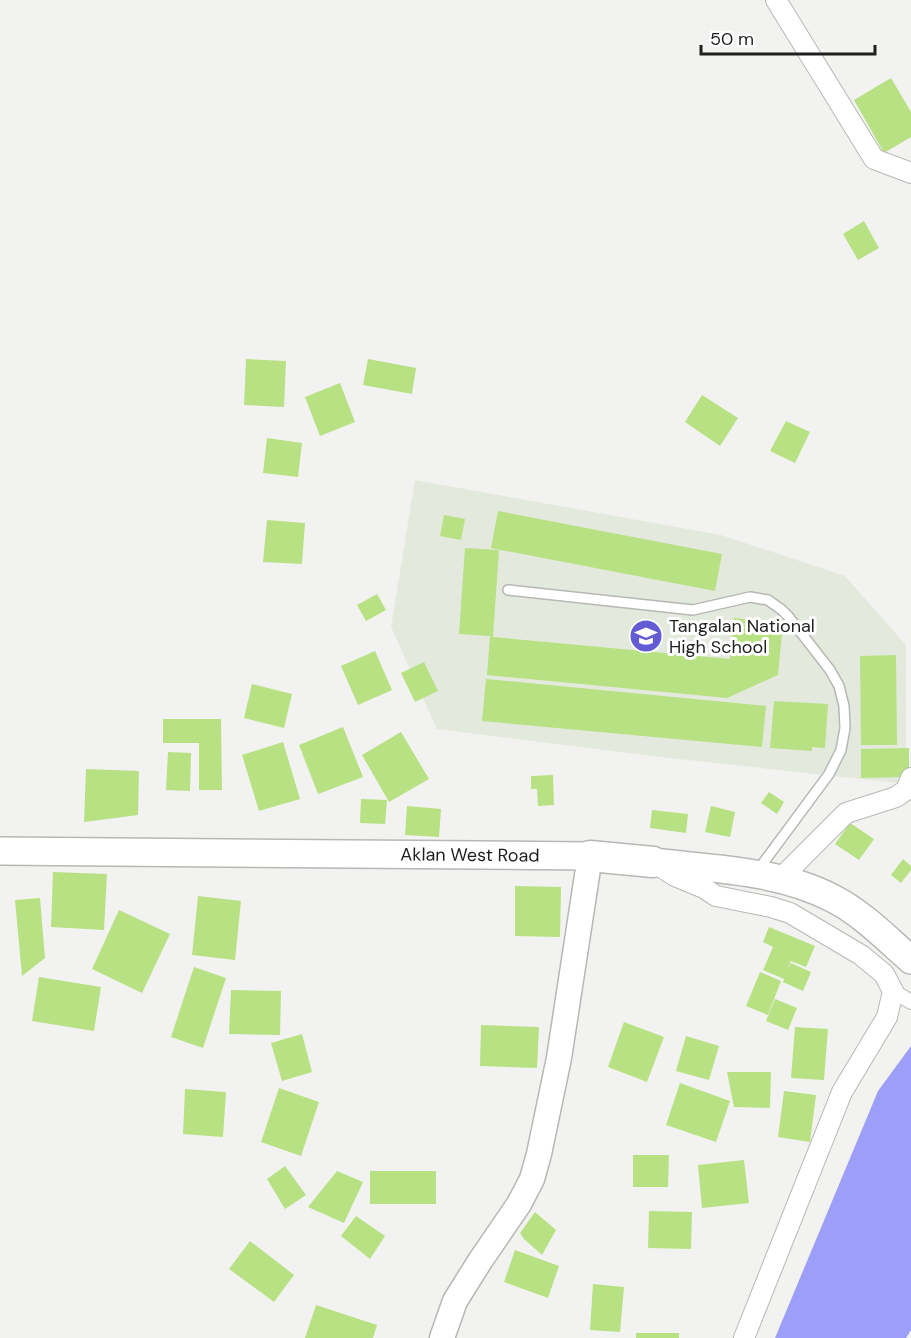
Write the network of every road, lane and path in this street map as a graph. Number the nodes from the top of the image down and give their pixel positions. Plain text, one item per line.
1 (776, 0) edge
2 (911, 173) edge
3 (508, 590) dead end
4 (911, 778) edge
5 (0, 851) edge
6 (590, 856) junction
7 (653, 862) junction
8 (767, 877) junction
9 (911, 960) edge
10 (904, 998) edge
11 (442, 1338) edge
12 (744, 1338) edge

1 - 2 street
3 - 8 lane
4 - 8 street
5 - 6 main road, Aklan West Road
6 - 7 main road, Aklan West Road
6 - 11 street
7 - 8 main road, Aklan West Road
7 - 10 street
8 - 9 main road, Aklan West Road
10 - 12 street

